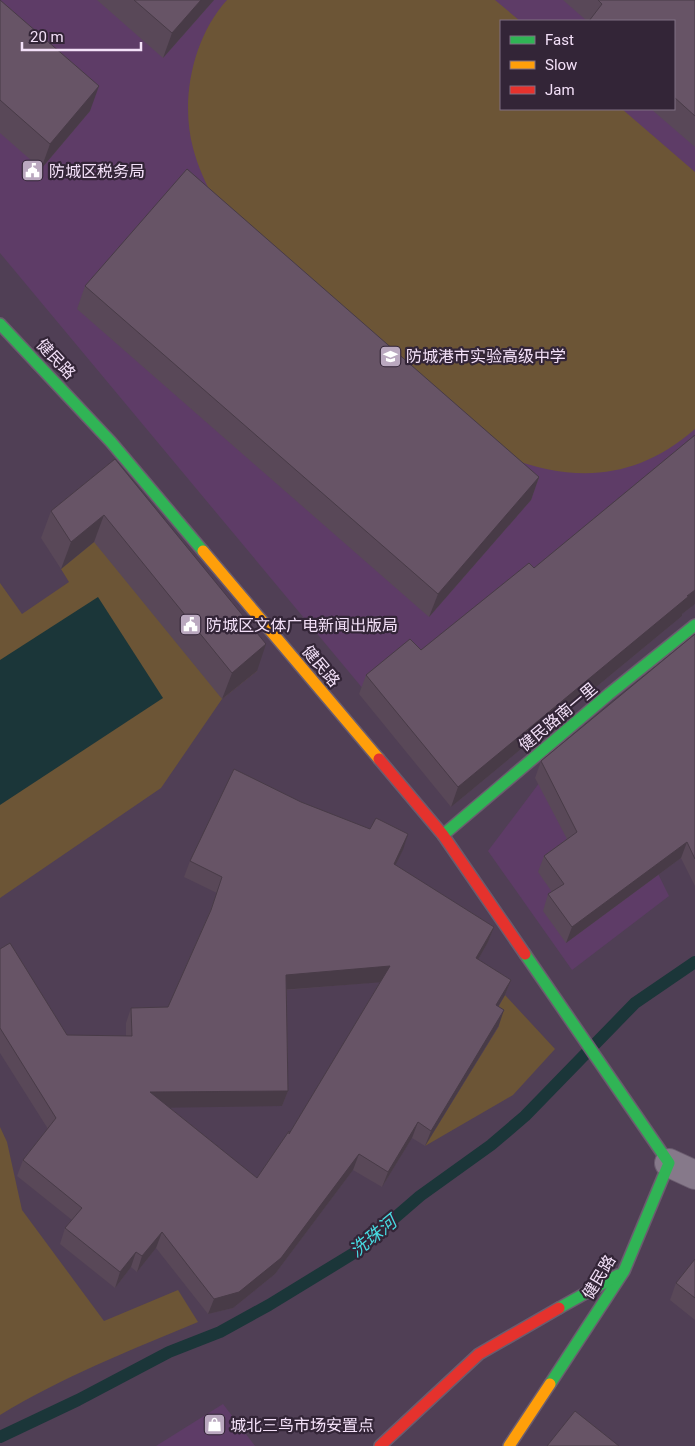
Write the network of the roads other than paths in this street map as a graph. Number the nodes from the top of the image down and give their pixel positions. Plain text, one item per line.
1 (0, 324) edge
2 (695, 625) edge
3 (443, 835) junction
4 (669, 1163) junction
5 (695, 1174) edge
6 (624, 1271) junction
7 (380, 1446) edge
8 (508, 1446) edge

1 - 3 street, 健民路
2 - 3 street, 健民路南一里
3 - 4 street, 健民路
4 - 5 street
4 - 6 street, 健民路
6 - 7 street
6 - 8 street, 健民路

